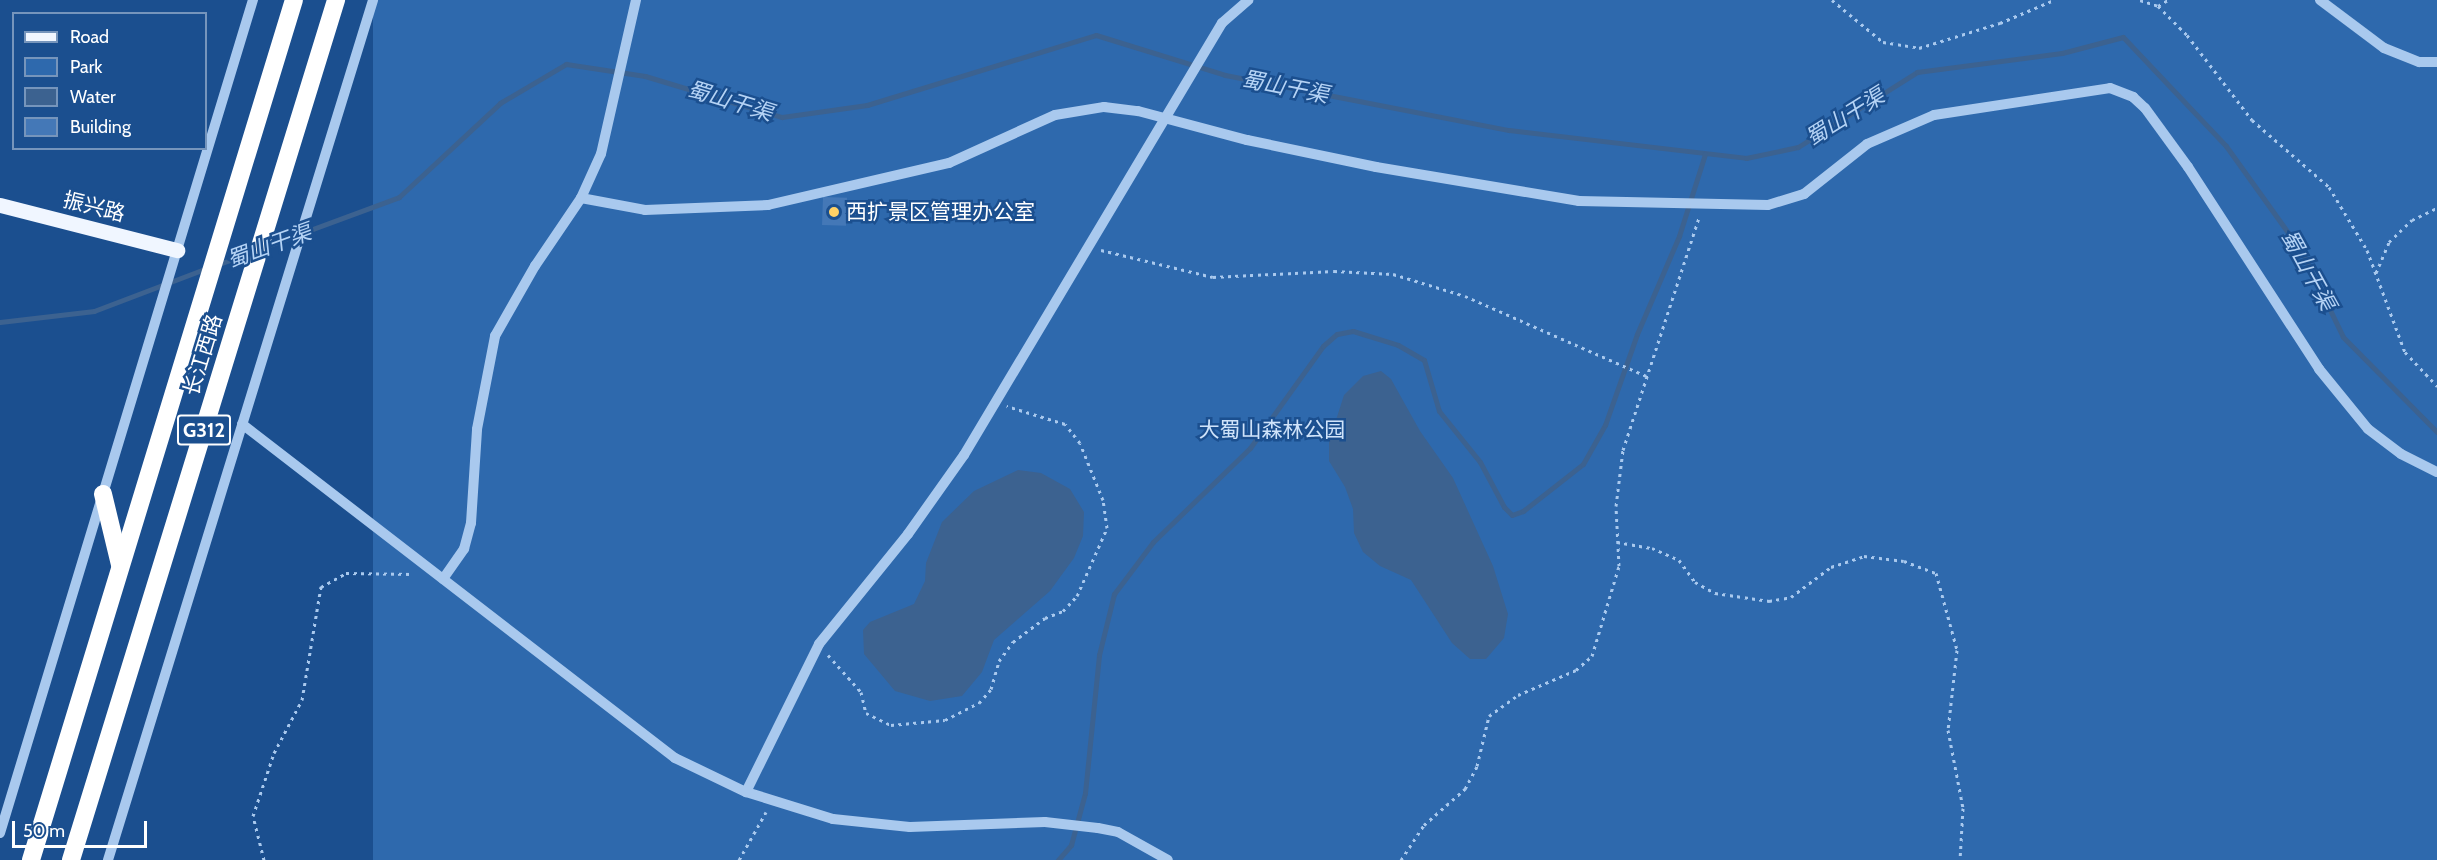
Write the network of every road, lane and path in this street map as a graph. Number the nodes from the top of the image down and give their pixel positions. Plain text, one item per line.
1 (253, 0) edge
2 (294, 0) edge
3 (336, 0) edge
4 (373, 0) edge
5 (636, 0) edge
6 (1248, 0) edge
7 (1832, 0) edge
8 (2054, 0) edge
9 (2140, 0) edge
10 (2168, 0) edge
11 (2320, 0) edge
12 (2158, 6) junction
13 (2437, 62) edge
14 (1169, 117) junction
15 (581, 198) junction
16 (1701, 204) junction
17 (0, 205) edge
18 (2437, 208) edge
19 (1091, 247) junction
20 (177, 250) junction
21 (2375, 275) junction
22 (1647, 377) junction
23 (2437, 386) edge
24 (996, 403) junction
25 (242, 424) junction
26 (2437, 472) edge
27 (103, 494) junction
28 (1617, 542) junction
29 (121, 567) junction
30 (433, 571) junction
31 (443, 579) junction
32 (819, 644) junction
33 (747, 792) junction
34 (772, 800) junction
35 (0, 833) edge
36 (31, 860) edge
37 (71, 860) edge
38 (108, 860) edge
39 (264, 860) edge
40 (739, 860) edge
41 (1168, 860) edge
42 (1401, 860) edge
43 (1960, 860) edge

1 - 20 street
2 - 29 highway, 长江西路
3 - 37 highway, 长江西路 / G312
4 - 25 street
5 - 15 street
6 - 14 street
7 - 8 path
9 - 12 path
10 - 12 path
11 - 13 street
12 - 21 path
14 - 15 street
14 - 16 street
14 - 19 street
15 - 31 street
16 - 22 path
16 - 26 street
17 - 20 main road, 振兴路
18 - 21 path
19 - 22 path
19 - 24 street
20 - 27 street
21 - 23 path
22 - 28 path
24 - 32 street
24 - 32 path
25 - 30 street
25 - 38 street
27 - 29 highway
27 - 35 street
28 - 42 path
28 - 43 path
29 - 36 highway, 长江西路
30 - 31 street
30 - 39 path
31 - 33 street
32 - 33 street
33 - 34 street
34 - 40 path
34 - 41 street

